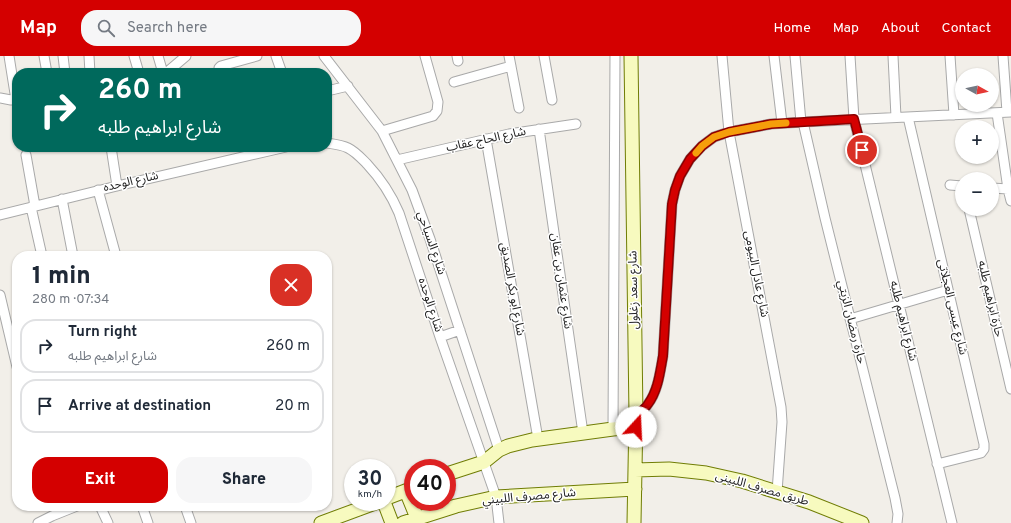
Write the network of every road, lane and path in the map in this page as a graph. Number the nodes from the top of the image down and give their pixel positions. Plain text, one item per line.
1 (9, 56) edge
2 (44, 56) edge
3 (63, 56) edge
4 (89, 56) edge
5 (134, 56) edge
6 (158, 56) edge
7 (186, 56) edge
8 (257, 56) edge
9 (276, 56) edge
10 (324, 56) edge
11 (424, 56) edge
12 (509, 56) edge
13 (544, 56) edge
14 (615, 56) edge
15 (631, 56) edge
16 (722, 56) edge
17 (774, 56) edge
18 (794, 56) edge
19 (850, 56) edge
20 (893, 56) edge
21 (950, 56) edge
22 (1003, 56) edge
23 (229, 59) edge
24 (511, 66) junction
25 (46, 68) edge
26 (64, 68) edge
27 (90, 68) edge
28 (138, 68) edge
29 (163, 68) edge
30 (171, 68) edge
31 (219, 68) edge
32 (280, 68) edge
33 (12, 72) edge
34 (454, 82) dead end
35 (348, 86) junction
36 (332, 89) edge
37 (0, 98) edge
38 (12, 100) edge
39 (552, 100) dead end
40 (518, 108) dead end
41 (1009, 112) edge
42 (997, 113) junction
43 (954, 114) junction
44 (896, 117) junction
45 (908, 117) junction
46 (854, 119) junction
47 (802, 122) junction
48 (782, 123) junction
49 (576, 124) dead end
50 (539, 129) junction
51 (382, 131) junction
52 (729, 132) junction
53 (486, 139) junction
54 (332, 144) edge
55 (112, 152) edge
56 (263, 152) edge
57 (26, 154) dead end
58 (397, 160) junction
59 (950, 185) dead end
60 (955, 185) edge
61 (117, 186) junction
62 (999, 188) edge
63 (1008, 189) junction
64 (98, 190) junction
65 (62, 199) junction
66 (1011, 201) edge
67 (33, 206) junction
68 (0, 215) edge
69 (971, 216) edge
70 (41, 251) edge
71 (73, 251) edge
72 (115, 251) edge
73 (948, 290) junction
74 (0, 295) edge
75 (899, 305) junction
76 (850, 319) junction
77 (460, 330) junction
78 (440, 337) junction
79 (12, 346) edge
80 (1011, 389) edge
81 (636, 421) junction
82 (613, 429) junction
83 (583, 433) junction
84 (538, 439) junction
85 (499, 450) junction
86 (484, 462) junction
87 (937, 464) junction
88 (635, 470) junction
89 (456, 471) edge
90 (635, 489) junction
91 (777, 492) junction
92 (496, 497) junction
93 (51, 511) edge
94 (64, 511) edge
95 (102, 511) edge
96 (144, 511) edge
97 (187, 511) edge
98 (354, 511) edge
99 (387, 511) edge
100 (415, 511) edge
101 (52, 516) junction
102 (417, 518) junction
103 (840, 518) edge
104 (38, 523) edge
105 (108, 523) edge
106 (148, 523) edge
107 (191, 523) edge
108 (321, 523) edge
109 (392, 523) edge
110 (403, 523) edge
111 (499, 523) edge
112 (634, 523) edge
113 (862, 523) edge
114 (897, 523) edge
115 (952, 523) edge

1 - 33 street
2 - 25 street
3 - 26 street
4 - 27 street
5 - 28 street
6 - 29 street
7 - 30 street
8 - 23 street
9 - 32 street
10 - 35 street, شارع السياحي
11 - 51 street
12 - 24 street
13 - 39 street
14 - 82 street, شارع سعد زغلول
15 - 81 main road, شارع سعد زغلول
16 - 52 street, شارع عادل البيومى
17 - 48 street
18 - 47 street, حارة رمضان الزيتي
19 - 46 street, شارع ابراهيم طلبه
20 - 44 street
21 - 43 street
22 - 41 street
23 - 31 street
24 - 34 street
24 - 40 street
35 - 36 street
35 - 51 street, شارع السياحي
37 - 38 street
41 - 42 street
42 - 43 street
42 - 63 street
43 - 45 street
44 - 45 street
44 - 46 street
45 - 73 street, شارع عيسى العجلاتى
46 - 47 street
46 - 75 street, شارع ابراهيم طلبه
47 - 48 street
47 - 76 street, حارة رمضان الزيتي
48 - 52 street
49 - 50 street, شارع الحاج عقاب
50 - 53 street, شارع الحاج عقاب
50 - 83 street, شارع عثمان بن عفان
51 - 58 street, شارع السياحي
52 - 81 street
52 - 91 street, شارع عادل البيومى
53 - 58 street, شارع الحاج عقاب
53 - 84 street, شارع ابو بكر الصديق
54 - 78 street, شارع الوحده
55 - 61 street
56 - 61 street, شارع الوحده
57 - 67 street
58 - 77 street, شارع السياحي
59 - 60 street
61 - 64 street, شارع الوحده
62 - 63 street
63 - 66 street
64 - 65 street, شارع الوحده
64 - 72 street
65 - 67 street, شارع الوحده
65 - 71 street
67 - 68 street, شارع الوحده
67 - 70 street
69 - 80 street, حارة ابراهيم طلبه
73 - 75 street
73 - 87 street, شارع عيسى العجلاتى
74 - 79 street
75 - 76 street
75 - 87 street, شارع ابراهيم طلبه
76 - 114 street, حارة رمضان الزيتي
77 - 78 street
77 - 85 street, شارع السياحي
78 - 86 street, شارع الوحده
81 - 82 main road
81 - 88 main road, شارع سعد زغلول
82 - 83 main road
83 - 84 main road
84 - 85 main road
85 - 86 main road
86 - 89 main road
86 - 92 street, شارع الوحده
87 - 115 street, شارع ابراهيم طلبه
88 - 90 main road, شارع سعد زغلول
88 - 91 main road, طريق مصرف اللبينى
90 - 92 main road, شارع مصرف اللبيني
90 - 112 main road, شارع سعد زغلول
91 - 103 main road, طريق مصرف اللبينى
92 - 102 main road, شارع مصرف اللبيني
92 - 111 street
93 - 101 street
94 - 101 street
95 - 105 street
96 - 106 street
97 - 107 street
98 - 108 main road
99 - 109 main road
100 - 102 main road
101 - 104 street
102 - 110 main road, شارع مصرف اللبيني
103 - 113 main road, طريق مصرف اللبينى

